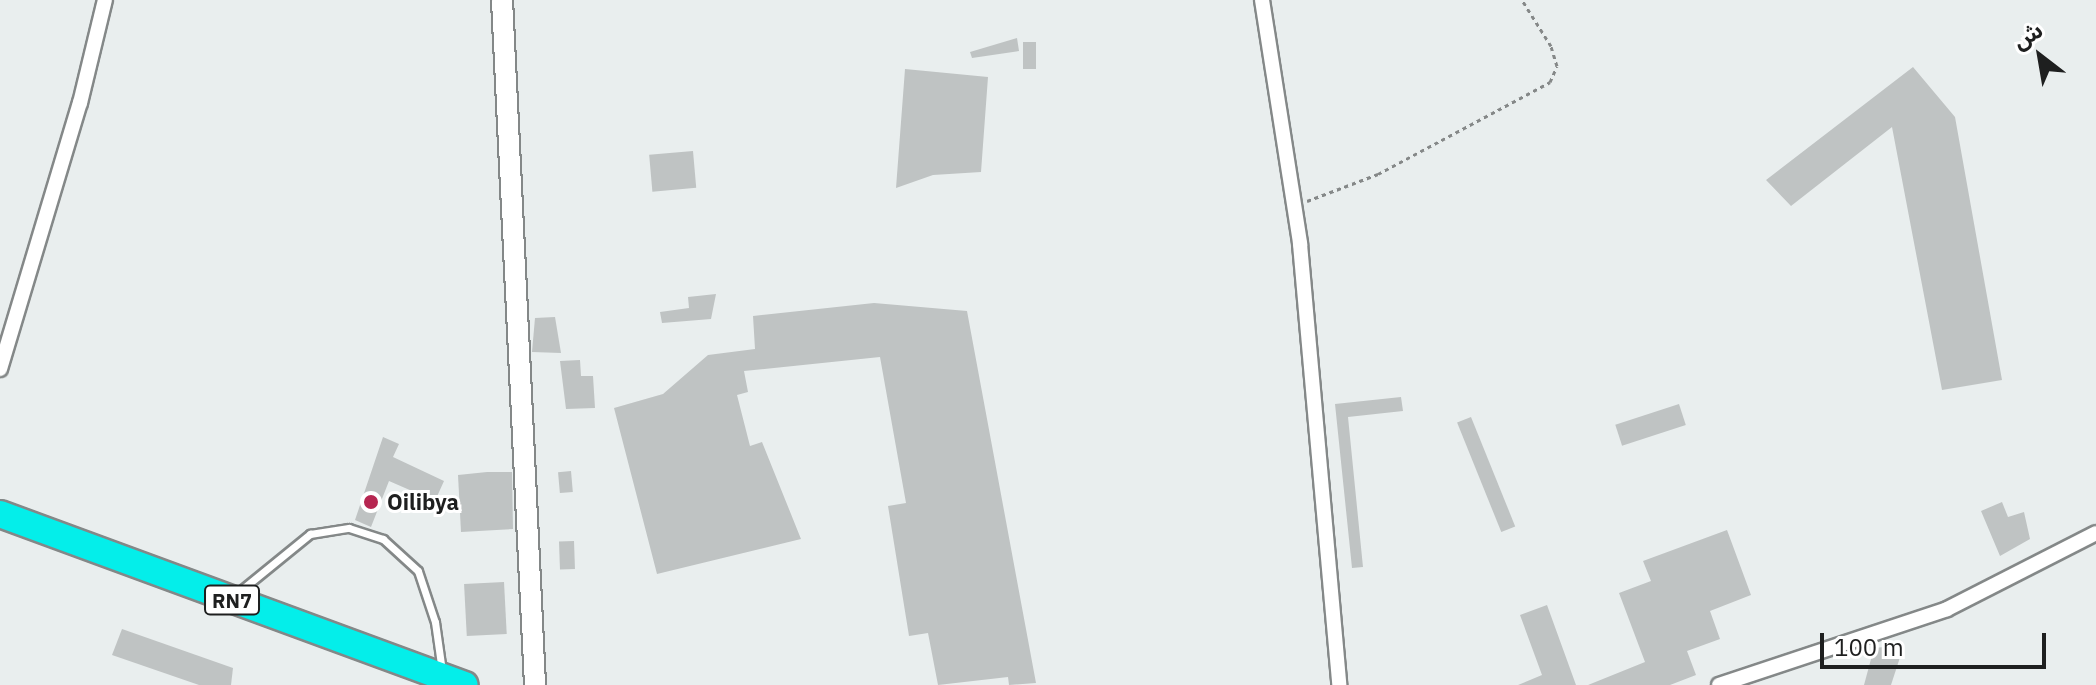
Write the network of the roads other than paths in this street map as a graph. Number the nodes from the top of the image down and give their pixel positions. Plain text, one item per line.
1 (105, 0) edge
2 (502, 0) edge
3 (1262, 0) edge
4 (0, 369) edge
5 (0, 514) edge
6 (0, 531) edge
7 (2096, 533) edge
8 (231, 599) junction
9 (442, 682) edge
10 (535, 685) edge
11 (1339, 685) edge
12 (1719, 685) edge

1 - 4 street
2 - 10 street
3 - 11 street
5 - 8 highway, RN7
6 - 9 highway, RN7
7 - 12 street
8 - 9 highway, RN7
8 - 9 lane

